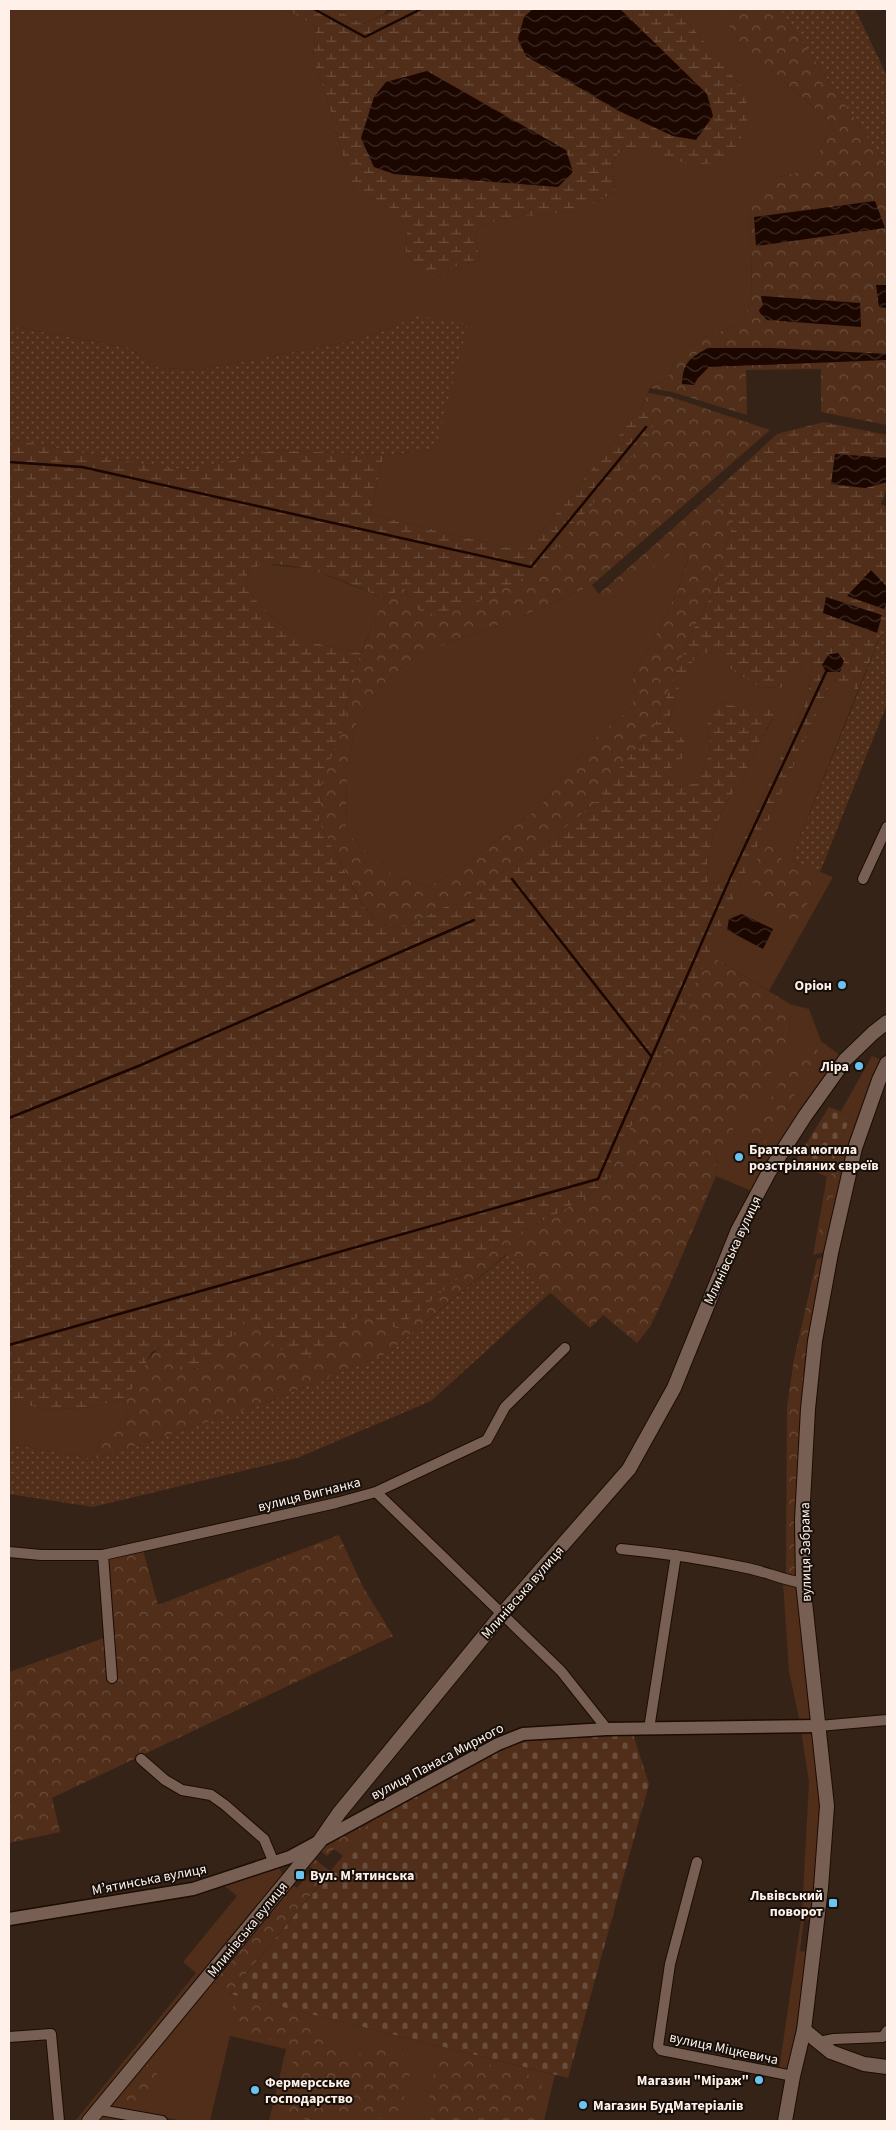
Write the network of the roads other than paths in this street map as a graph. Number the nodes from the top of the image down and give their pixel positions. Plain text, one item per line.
1 (887, 827) edge
2 (863, 879) dead end
3 (887, 1022) edge
4 (887, 1063) edge
5 (883, 1083) edge
6 (565, 1348) dead end
7 (376, 1492) junction
8 (621, 1549) dead end
9 (9, 1552) edge
10 (676, 1555) junction
11 (103, 1556) junction
12 (803, 1583) junction
13 (503, 1613) junction
14 (112, 1678) dead end
15 (887, 1720) edge
16 (819, 1726) junction
17 (649, 1729) junction
18 (607, 1730) junction
19 (141, 1759) dead end
20 (319, 1842) junction
21 (696, 1862) dead end
22 (274, 1863) junction
23 (9, 1919) edge
24 (804, 2030) junction
25 (887, 2031) edge
26 (9, 2037) edge
27 (819, 2042) junction
28 (887, 2067) edge
29 (793, 2076) junction
30 (100, 2110) junction
31 (59, 2121) edge
32 (89, 2121) edge
33 (162, 2121) edge
34 (785, 2121) edge

1 - 2 street
3 - 13 main road, Млинівська вулиця
4 - 5 main road, вулиця Забрама
5 - 12 main road, вулиця Забрама
6 - 7 street, вулиця Вигнанка
7 - 11 street, вулиця Вигнанка
7 - 13 street
8 - 10 street
9 - 11 street, вулиця Вигнанка
10 - 12 street
10 - 17 street
11 - 14 street
12 - 16 main road, вулиця Забрама
13 - 18 street
13 - 20 main road, Млинівська вулиця
15 - 16 street
16 - 17 street, вулиця Панаса Мирного
16 - 24 main road, вулиця Забрама
17 - 18 street, вулиця Панаса Мирного
18 - 20 street, вулиця Панаса Мирного
19 - 22 street
20 - 22 street, Мʼятинська вулиця
20 - 30 main road, Млинівська вулиця
21 - 29 street, вулиця Міцкевича
22 - 23 street, Мʼятинська вулиця
24 - 27 main road
24 - 29 main road, вулиця Забрама
25 - 27 street
26 - 31 street
27 - 28 main road
29 - 34 main road, вулиця Забрама
30 - 32 main road, Млинівська вулиця
30 - 33 street

